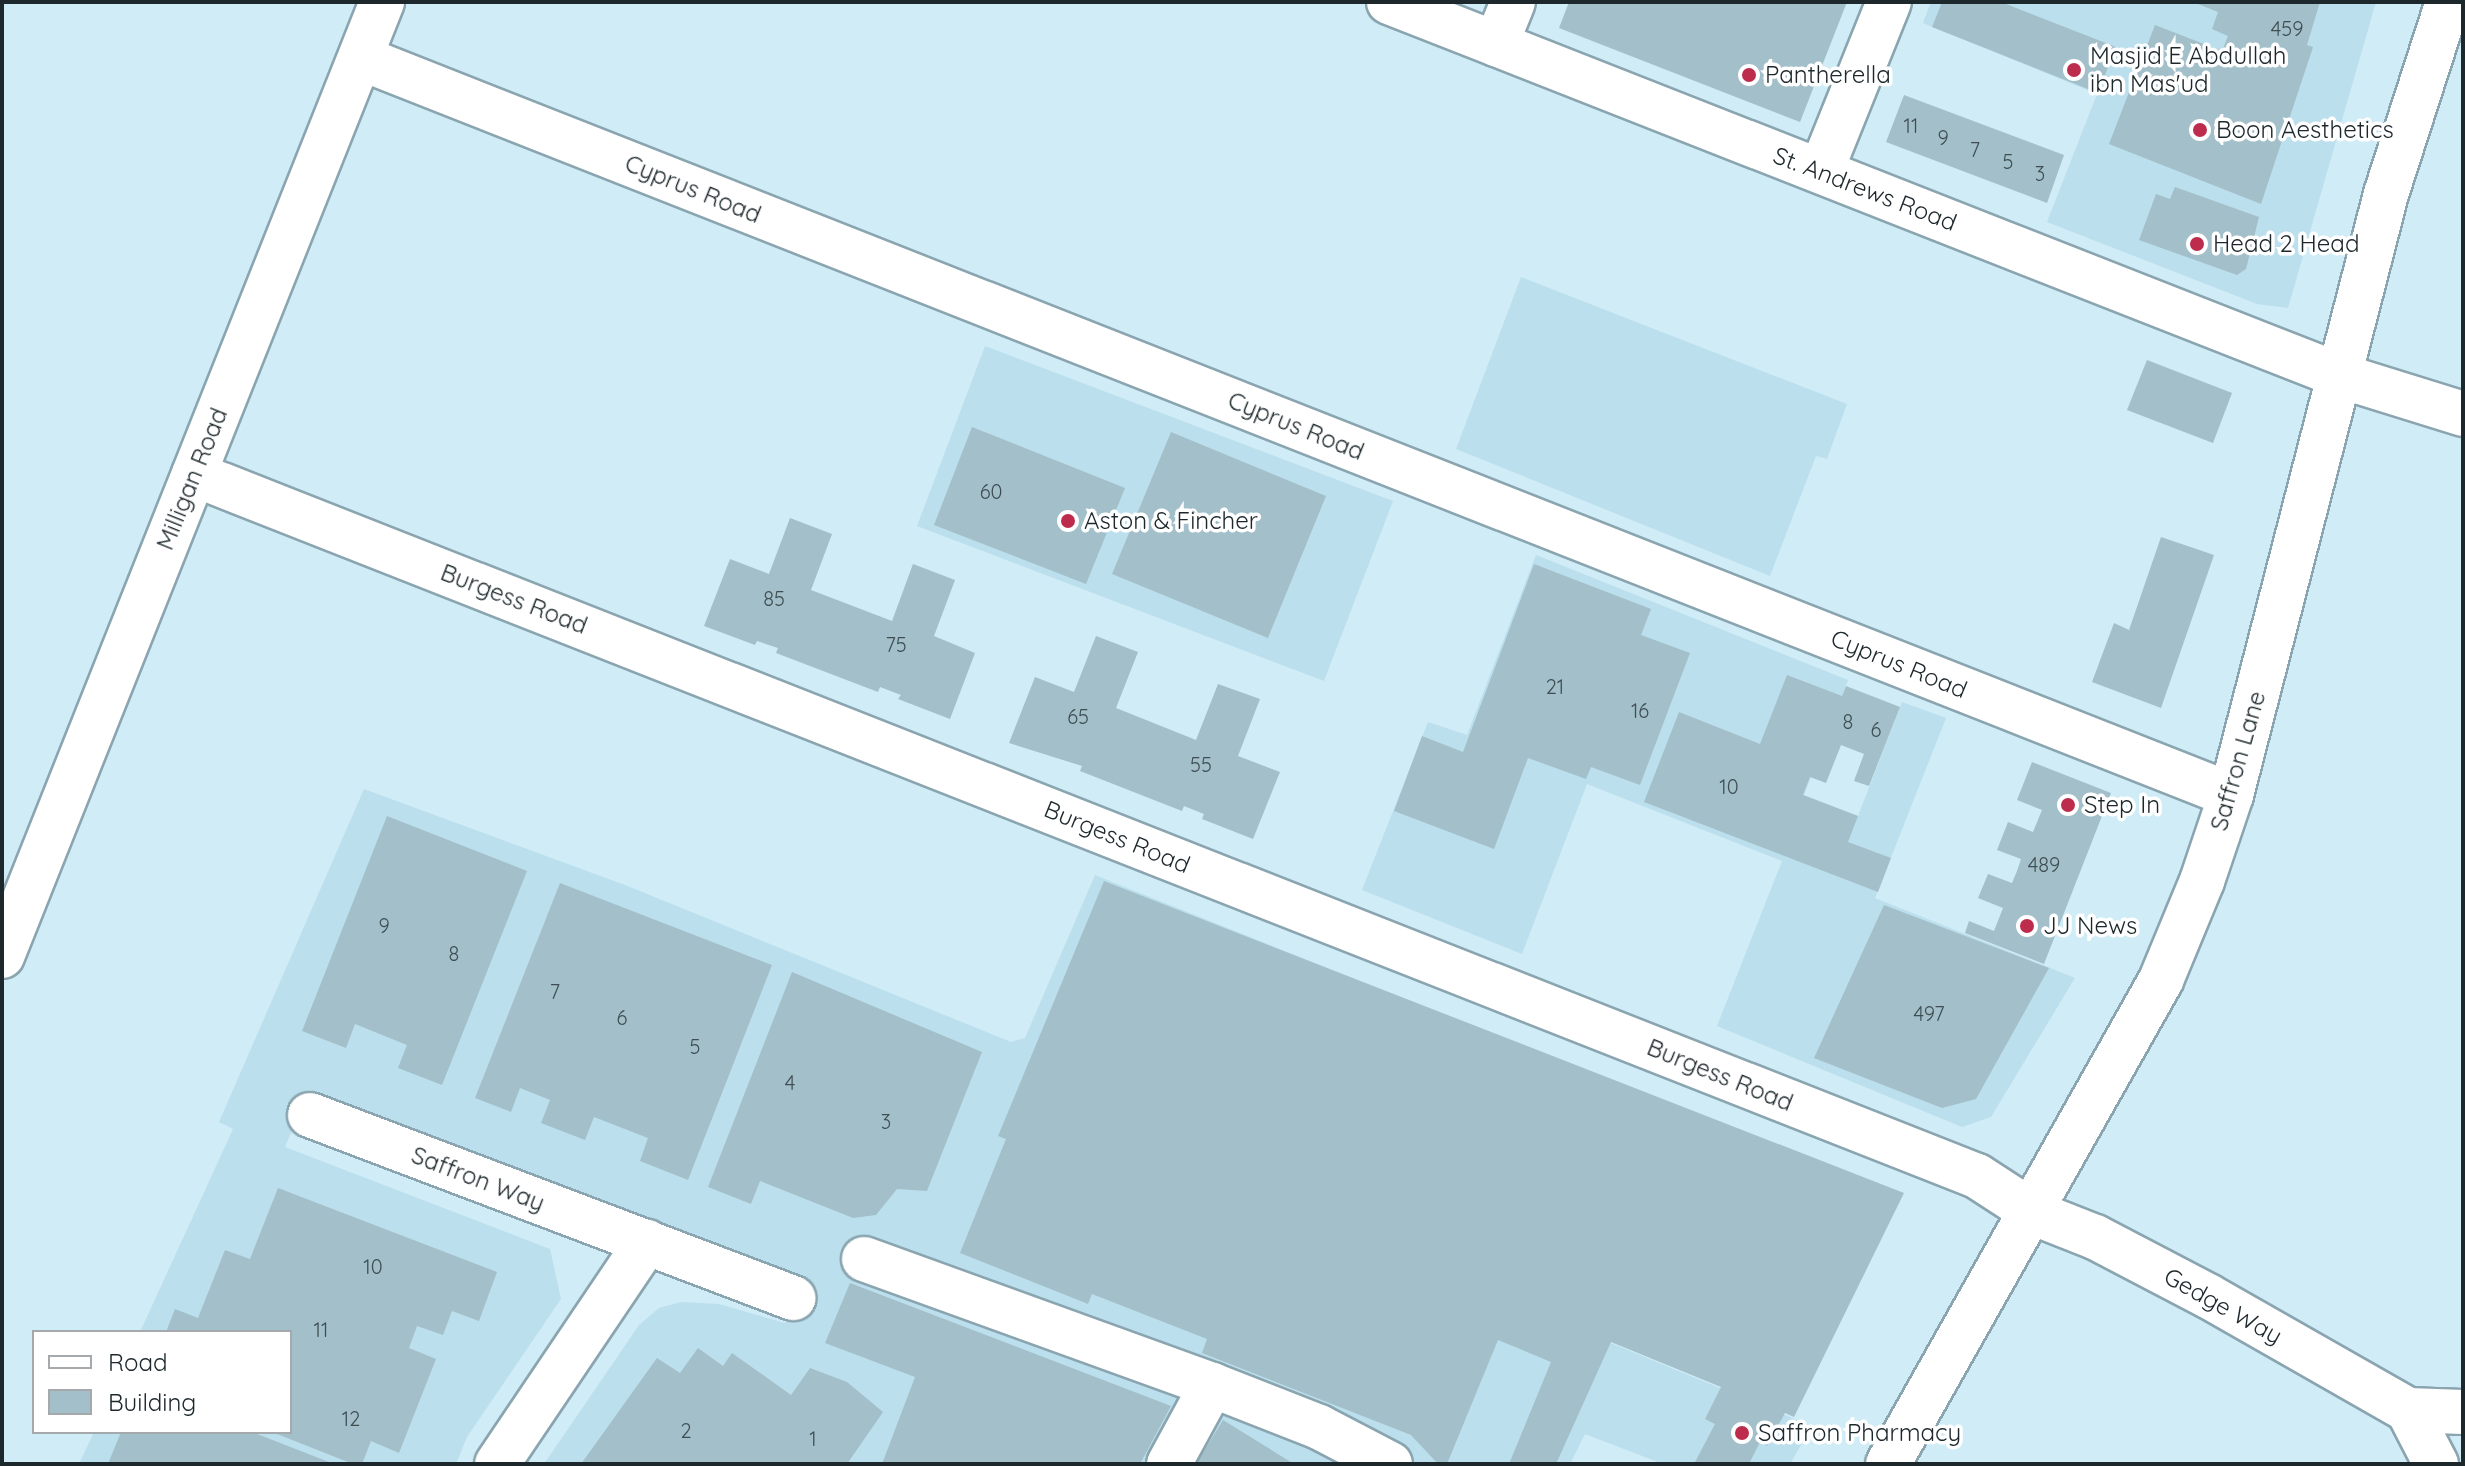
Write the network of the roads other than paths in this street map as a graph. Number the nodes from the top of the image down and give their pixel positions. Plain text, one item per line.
1 (382, 2) edge
2 (1389, 2) edge
3 (1513, 2) edge
4 (1889, 2) edge
5 (2448, 2) edge
6 (1496, 44) junction
7 (361, 58) junction
8 (1821, 171) junction
9 (2341, 376) junction
10 (2463, 414) edge
11 (194, 474) junction
12 (2231, 795) junction
13 (2, 956) edge
14 (310, 1115) dead end
15 (2034, 1213) junction
16 (647, 1242) junction
17 (864, 1259) dead end
18 (793, 1298) dead end
19 (1212, 1385) junction
20 (2408, 1410) junction
21 (2463, 1412) edge
22 (497, 1464) edge
23 (1169, 1464) edge
24 (1390, 1464) edge
25 (1888, 1464) edge
26 (2436, 1464) edge

1 - 7 street, Milligan Road
2 - 6 street, St. Andrews Road
3 - 6 street
4 - 8 street
5 - 9 street, Saffron Lane
6 - 8 street, St. Andrews Road
7 - 11 street, Milligan Road
7 - 12 street, Cyprus Road
8 - 9 street, St. Andrews Road
9 - 10 street, St. Andrews Road
9 - 12 street, Saffron Lane
11 - 13 street, Milligan Road
11 - 15 street, Burgess Road
12 - 15 street, Saffron Lane
14 - 16 street, Saffron Way
15 - 20 street, Gedge Way
15 - 25 street, Saffron Lane
16 - 18 street, Saffron Way
16 - 22 street
17 - 19 street
19 - 23 street
19 - 24 street
20 - 21 street
20 - 26 street

